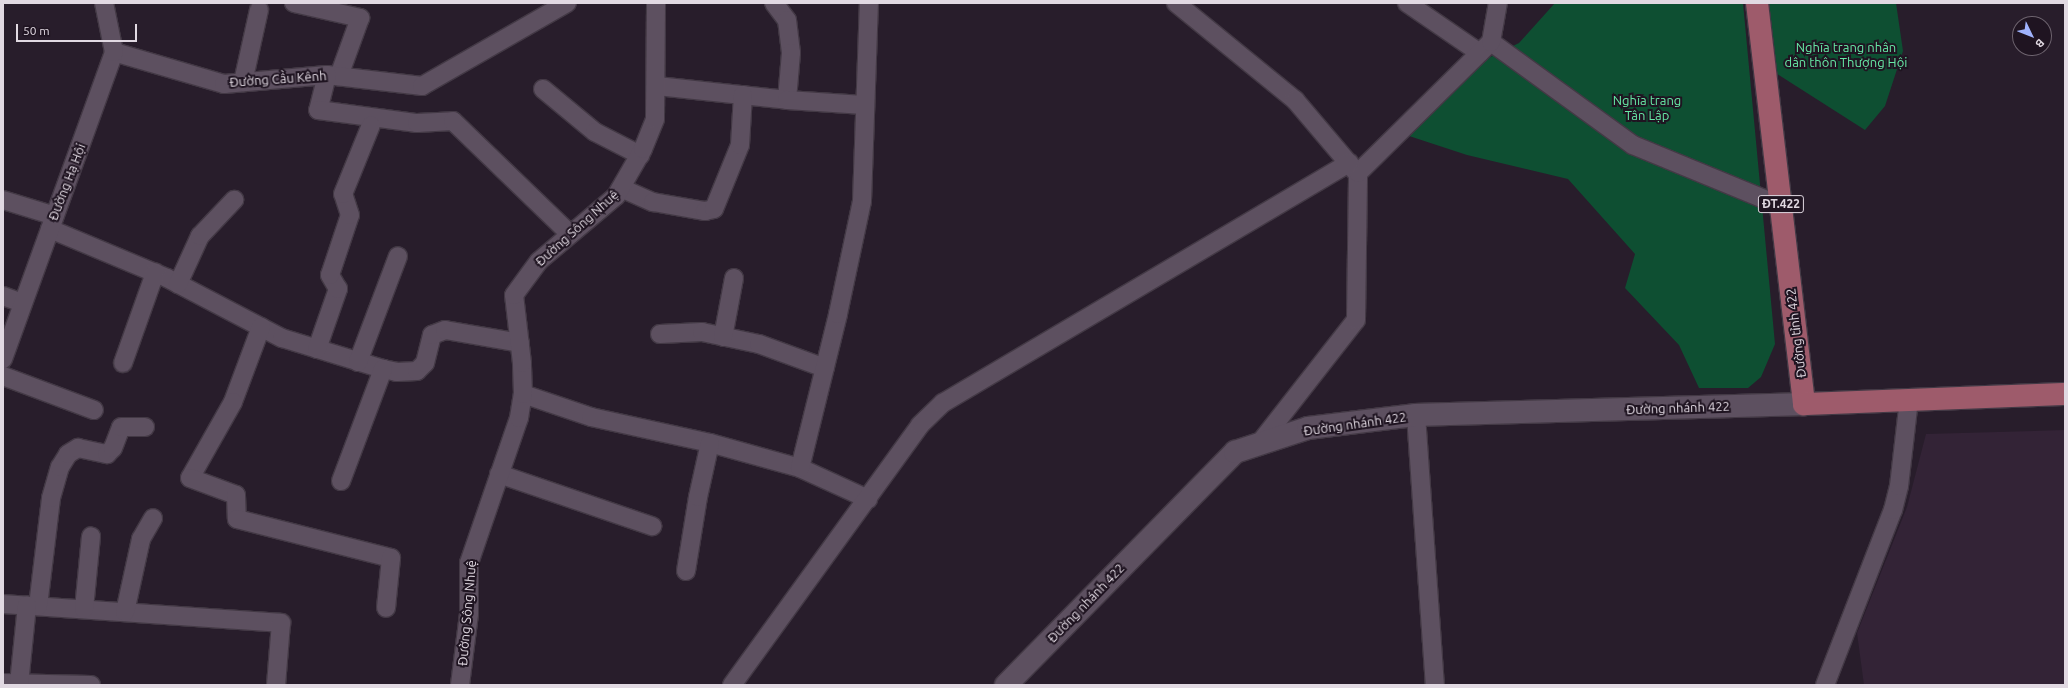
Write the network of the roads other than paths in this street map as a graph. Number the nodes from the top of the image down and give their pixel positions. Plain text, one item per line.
1 (104, 3) edge
2 (294, 3) edge
3 (567, 3) edge
4 (656, 3) edge
5 (774, 3) edge
6 (869, 3) edge
7 (1176, 3) edge
8 (1407, 3) edge
9 (1498, 3) edge
10 (1757, 3) edge
11 (259, 10) dead end
12 (1486, 47) junction
13 (114, 52) junction
14 (333, 75) junction
15 (243, 82) junction
16 (657, 86) junction
17 (543, 89) dead end
18 (743, 95) junction
19 (787, 100) junction
20 (864, 105) junction
21 (371, 125) dead end
22 (640, 155) junction
23 (1353, 168) junction
24 (621, 188) junction
25 (3, 200) edge
26 (234, 200) dead end
27 (1781, 206) junction
28 (52, 222) junction
29 (570, 234) junction
30 (398, 256) dead end
31 (155, 273) junction
32 (734, 278) dead end
33 (178, 284) junction
34 (3, 296) edge
35 (22, 303) junction
36 (261, 327) junction
37 (660, 334) dead end
38 (724, 337) junction
39 (520, 343) junction
40 (317, 349) junction
41 (4, 355) edge
42 (358, 362) junction
43 (123, 363) dead end
44 (825, 368) junction
45 (383, 370) junction
46 (3, 376) edge
47 (523, 394) junction
48 (2065, 394) edge
49 (1909, 400) junction
50 (1804, 404) junction
51 (94, 410) dead end
52 (1416, 415) junction
53 (145, 427) dead end
54 (710, 443) junction
55 (1259, 444) junction
56 (800, 468) junction
57 (499, 474) junction
58 (341, 481) dead end
59 (868, 499) junction
60 (154, 518) dead end
61 (652, 526) dead end
62 (92, 536) dead end
63 (686, 571) dead end
64 (3, 604) edge
65 (33, 605) junction
66 (386, 608) dead end
67 (84, 609) junction
68 (125, 612) junction
69 (11, 684) edge
70 (91, 685) edge
71 (276, 685) edge
72 (460, 685) edge
73 (732, 685) edge
74 (1006, 685) edge
75 (1435, 685) edge
76 (1825, 685) edge

1 - 13 street
2 - 14 street
3 - 14 street, Đường Cầu Kênh
4 - 16 street, Đường Sông Nhuệ
5 - 19 street
6 - 20 street
7 - 23 street
8 - 12 street
9 - 12 street
10 - 27 main road, Đường tỉnh 422 / ĐT.422
11 - 15 street
12 - 23 street
12 - 27 street
13 - 15 street, Đường Cầu Kênh
13 - 28 street, Đường Hạ Hội
14 - 15 street, Đường Cầu Kênh
14 - 29 street
16 - 18 street
16 - 22 street, Đường Sông Nhuệ
17 - 22 street
18 - 19 street
18 - 24 street
19 - 20 street
20 - 44 street
21 - 40 street
22 - 24 street, Đường Sông Nhuệ
23 - 55 street
23 - 59 street
24 - 29 street, Đường Sông Nhuệ
25 - 28 street
26 - 33 street
27 - 50 main road, Đường tỉnh 422 / ĐT.422
28 - 31 street
28 - 35 street, Đường Hạ Hội
29 - 39 street, Đường Sông Nhuệ
30 - 42 street
31 - 33 street
31 - 43 street
32 - 38 street
33 - 36 street
34 - 35 street
35 - 41 street, Đường Hạ Hội
36 - 40 street
36 - 66 street
37 - 38 street
38 - 44 street
39 - 45 street
39 - 47 street, Đường Sông Nhuệ
40 - 42 street
42 - 45 street
44 - 56 street
45 - 58 street
46 - 51 street
47 - 54 street
47 - 57 street, Đường Sông Nhuệ
48 - 49 main road
49 - 50 main road
49 - 76 street
50 - 52 street, Đường nhánh 422
52 - 55 street, Đường nhánh 422
52 - 75 street
53 - 65 street
54 - 56 street
54 - 63 street
55 - 74 street, Đường nhánh 422
56 - 59 street
57 - 61 street
57 - 72 street, Đường Sông Nhuệ
59 - 73 street
60 - 68 street
62 - 67 street
64 - 65 street
65 - 67 street
65 - 69 street
67 - 68 street
68 - 71 street
69 - 70 street

